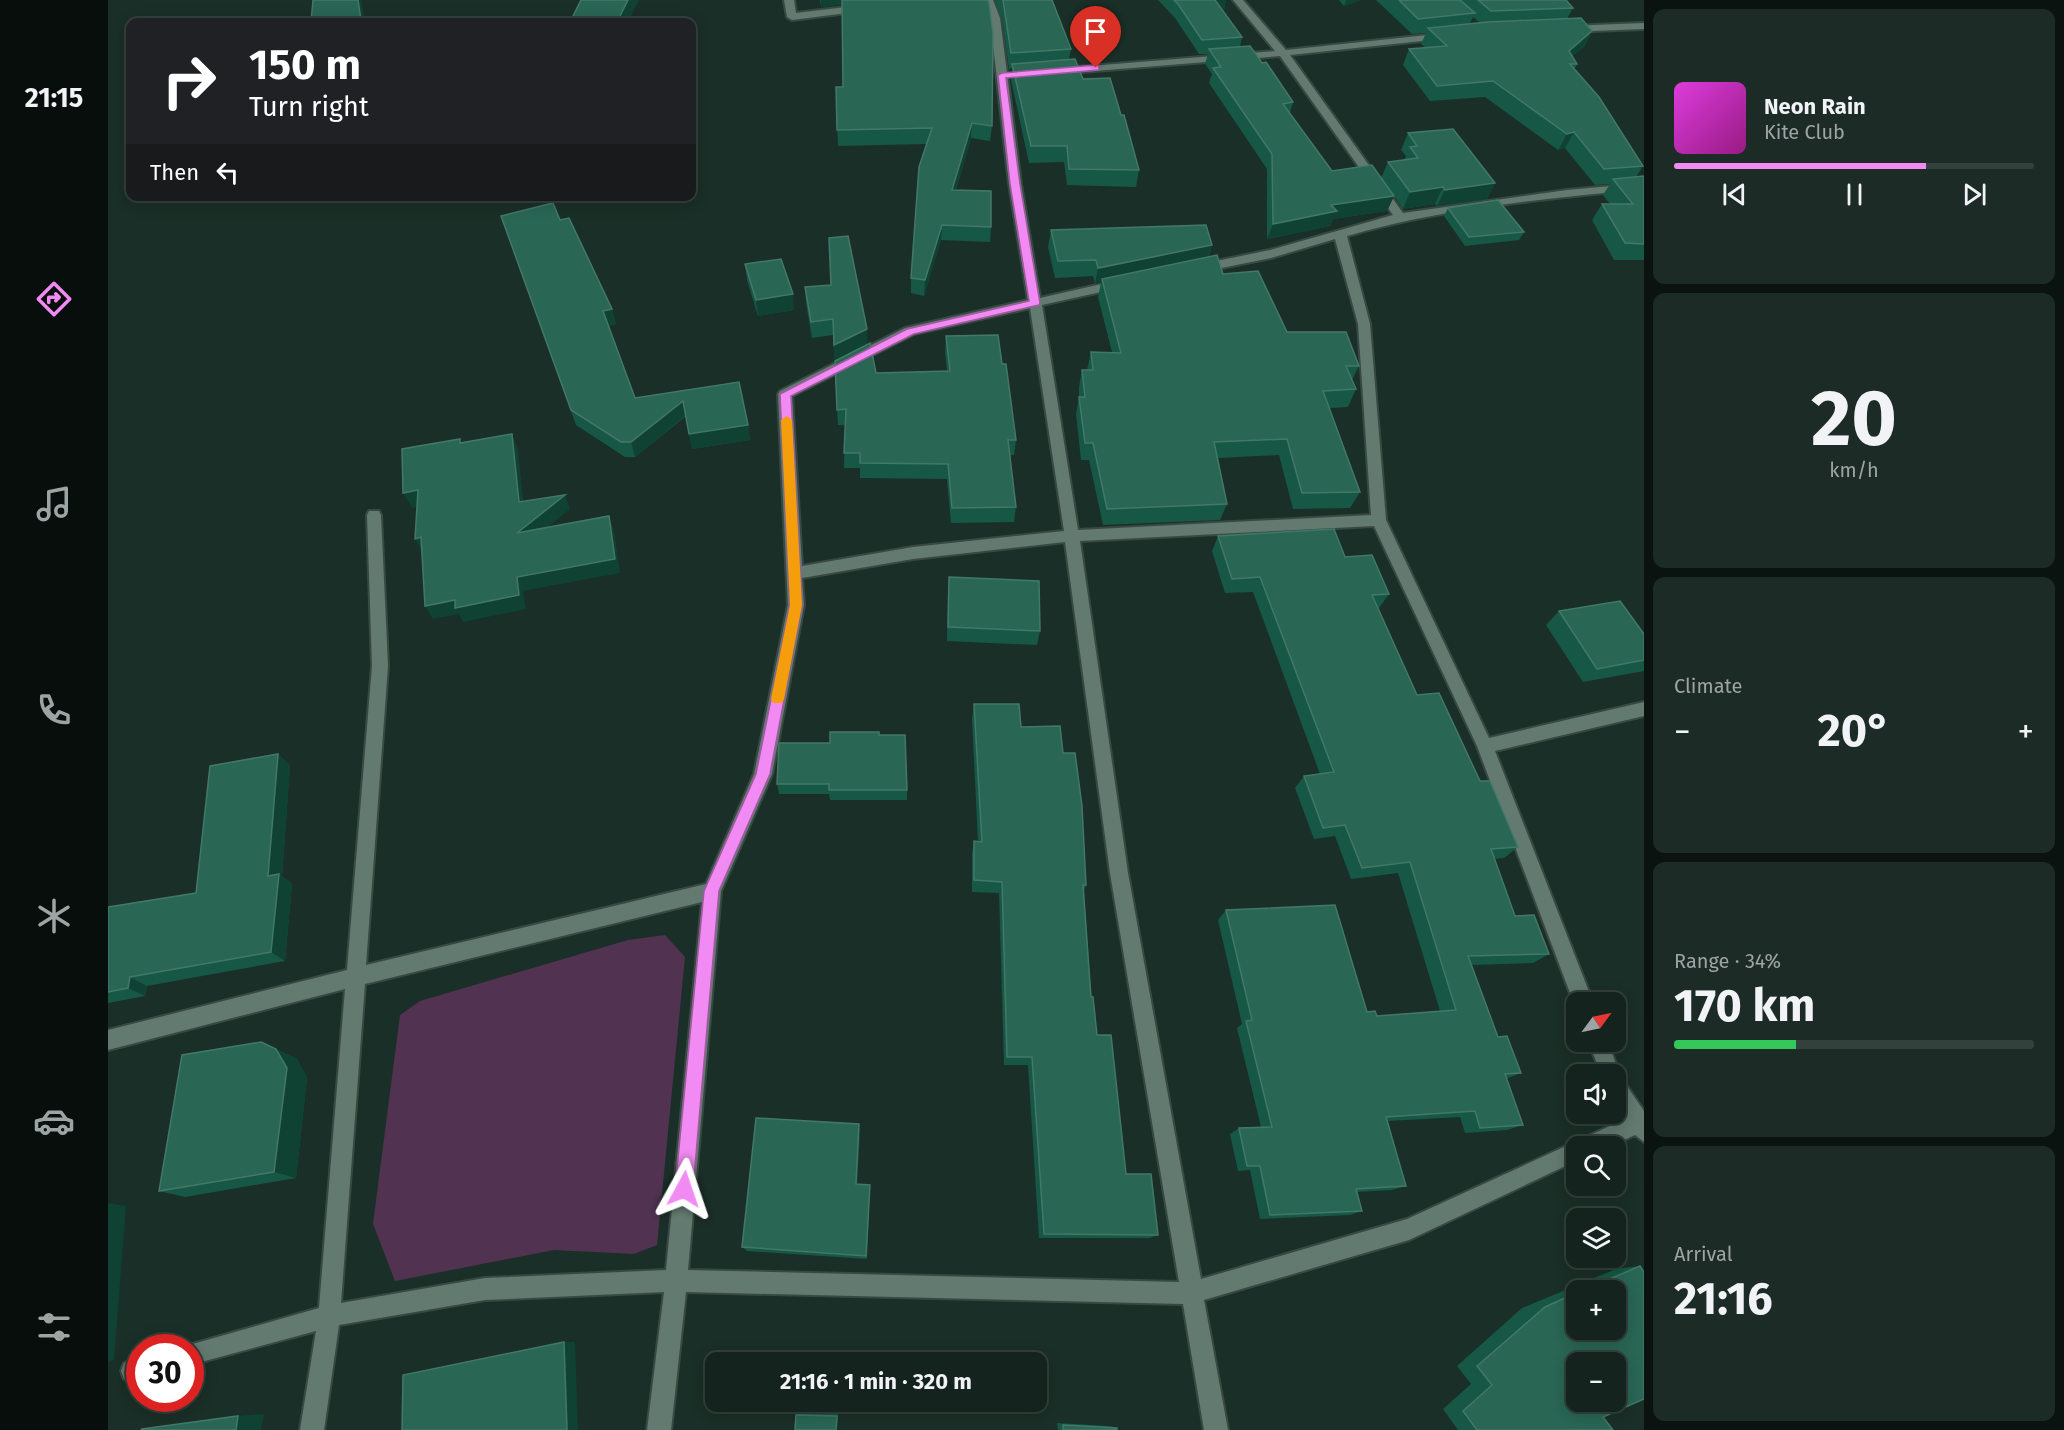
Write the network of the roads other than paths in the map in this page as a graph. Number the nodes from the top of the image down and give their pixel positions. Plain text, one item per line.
1 (789, 0) edge
2 (988, 0) edge
3 (1238, 0) edge
4 (879, 6) edge
5 (1644, 26) edge
6 (1562, 29) edge
7 (1457, 34) edge
8 (1283, 53) junction
9 (1049, 72) edge
10 (1644, 186) edge
11 (1400, 217) junction
12 (1340, 234) junction
13 (1183, 272) edge
14 (1127, 283) edge
15 (1035, 303) junction
16 (374, 515) dead end
17 (1379, 520) junction
18 (1071, 536) junction
19 (794, 573) junction
20 (1644, 709) edge
21 (1485, 746) junction
22 (712, 891) junction
23 (356, 977) junction
24 (1579, 992) edge
25 (108, 1040) edge
26 (1626, 1100) edge
27 (1642, 1125) edge
28 (1613, 1136) edge
29 (1566, 1156) edge
30 (676, 1281) junction
31 (1192, 1293) junction
32 (329, 1316) junction
33 (204, 1350) edge
34 (312, 1430) edge
35 (659, 1430) edge
36 (1216, 1430) edge

1 - 4 street
2 - 15 street
3 - 8 street
5 - 6 street
7 - 8 street
8 - 9 street
8 - 11 street
10 - 11 street
11 - 12 street
12 - 13 street
12 - 17 street
14 - 15 street
15 - 18 street
15 - 19 street
16 - 23 street
17 - 18 street
17 - 21 street
18 - 19 street
18 - 31 street
19 - 22 street
20 - 21 street
21 - 24 street
22 - 23 street
22 - 30 street
23 - 25 street
23 - 32 street
26 - 27 street
27 - 28 street
29 - 31 street
30 - 31 street
30 - 32 street
30 - 35 street
31 - 36 street
32 - 33 street
32 - 34 street

